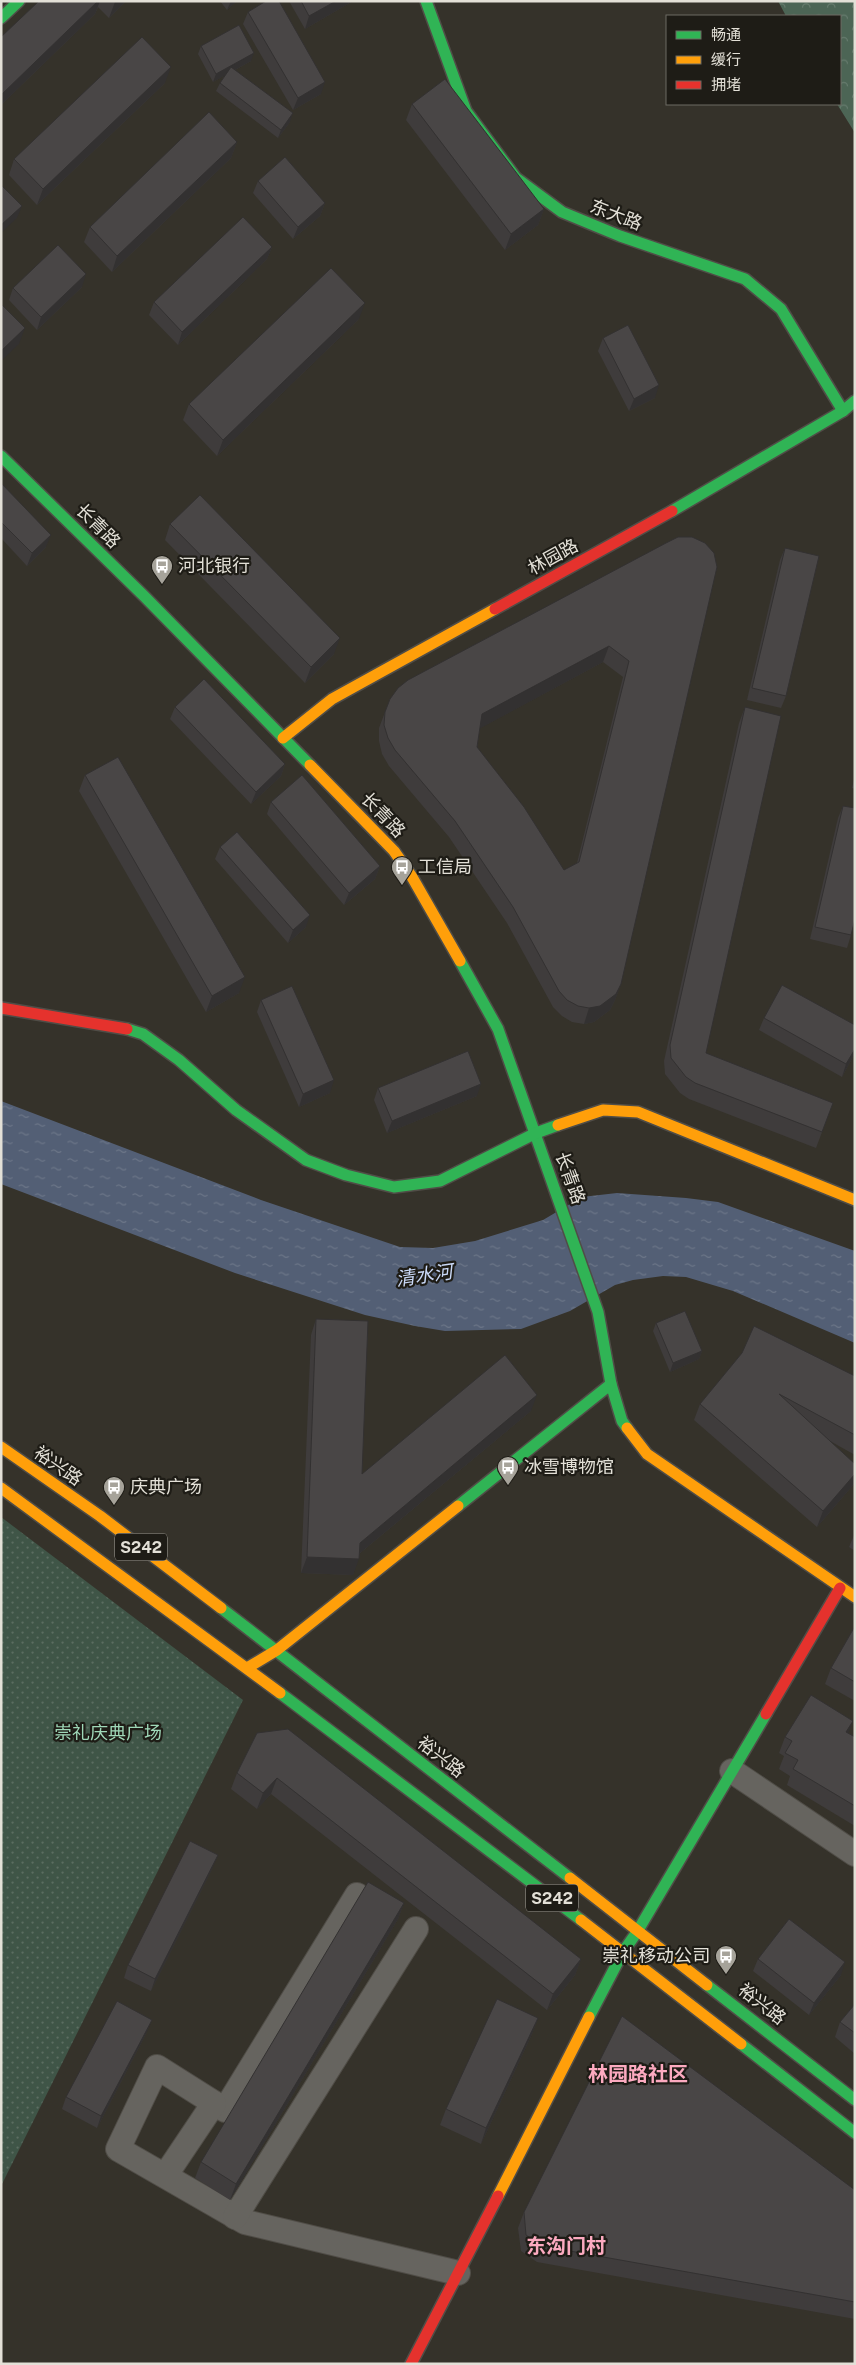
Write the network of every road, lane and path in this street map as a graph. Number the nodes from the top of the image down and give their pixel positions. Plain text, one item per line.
1 (19, 1) edge
2 (426, 1) edge
3 (1, 18) edge
4 (855, 401) edge
5 (843, 410) junction
6 (1, 456) edge
7 (282, 738) junction
8 (1, 1008) edge
9 (536, 1134) junction
10 (855, 1200) edge
11 (611, 1384) junction
12 (1, 1447) edge
13 (1, 1488) edge
14 (840, 1588) junction
15 (855, 1597) edge
16 (277, 1650) junction
17 (247, 1668) junction
18 (732, 1771) junction
19 (855, 1854) edge
20 (357, 1895) dead end
21 (416, 1929) dead end
22 (637, 1932) junction
23 (623, 1952) junction
24 (855, 2100) edge
25 (214, 2103) junction
26 (855, 2133) edge
27 (165, 2176) junction
28 (235, 2216) junction
29 (458, 2273) junction
30 (411, 2364) edge

1 - 3 main road
2 - 5 main road, 东大路
4 - 5 main road, 林园路
5 - 7 main road, 林园路
6 - 7 main road, 长青路
7 - 9 main road, 长青路
8 - 9 main road
9 - 10 main road
9 - 11 main road, 长青路
11 - 14 main road, 长青路
11 - 16 main road
12 - 16 main road, 裕兴路 / S242
13 - 17 main road, S242
14 - 15 main road, 长青路
14 - 18 main road
16 - 17 main road
16 - 22 main road, 裕兴路 / S242
17 - 23 main road, S242
18 - 19 street
18 - 22 main road
20 - 25 street
21 - 28 street
22 - 23 main road
22 - 24 main road, 裕兴路 / S242
23 - 26 main road, S242
23 - 29 main road
25 - 27 street
25 - 27 street
27 - 28 street
28 - 29 street
29 - 30 main road

